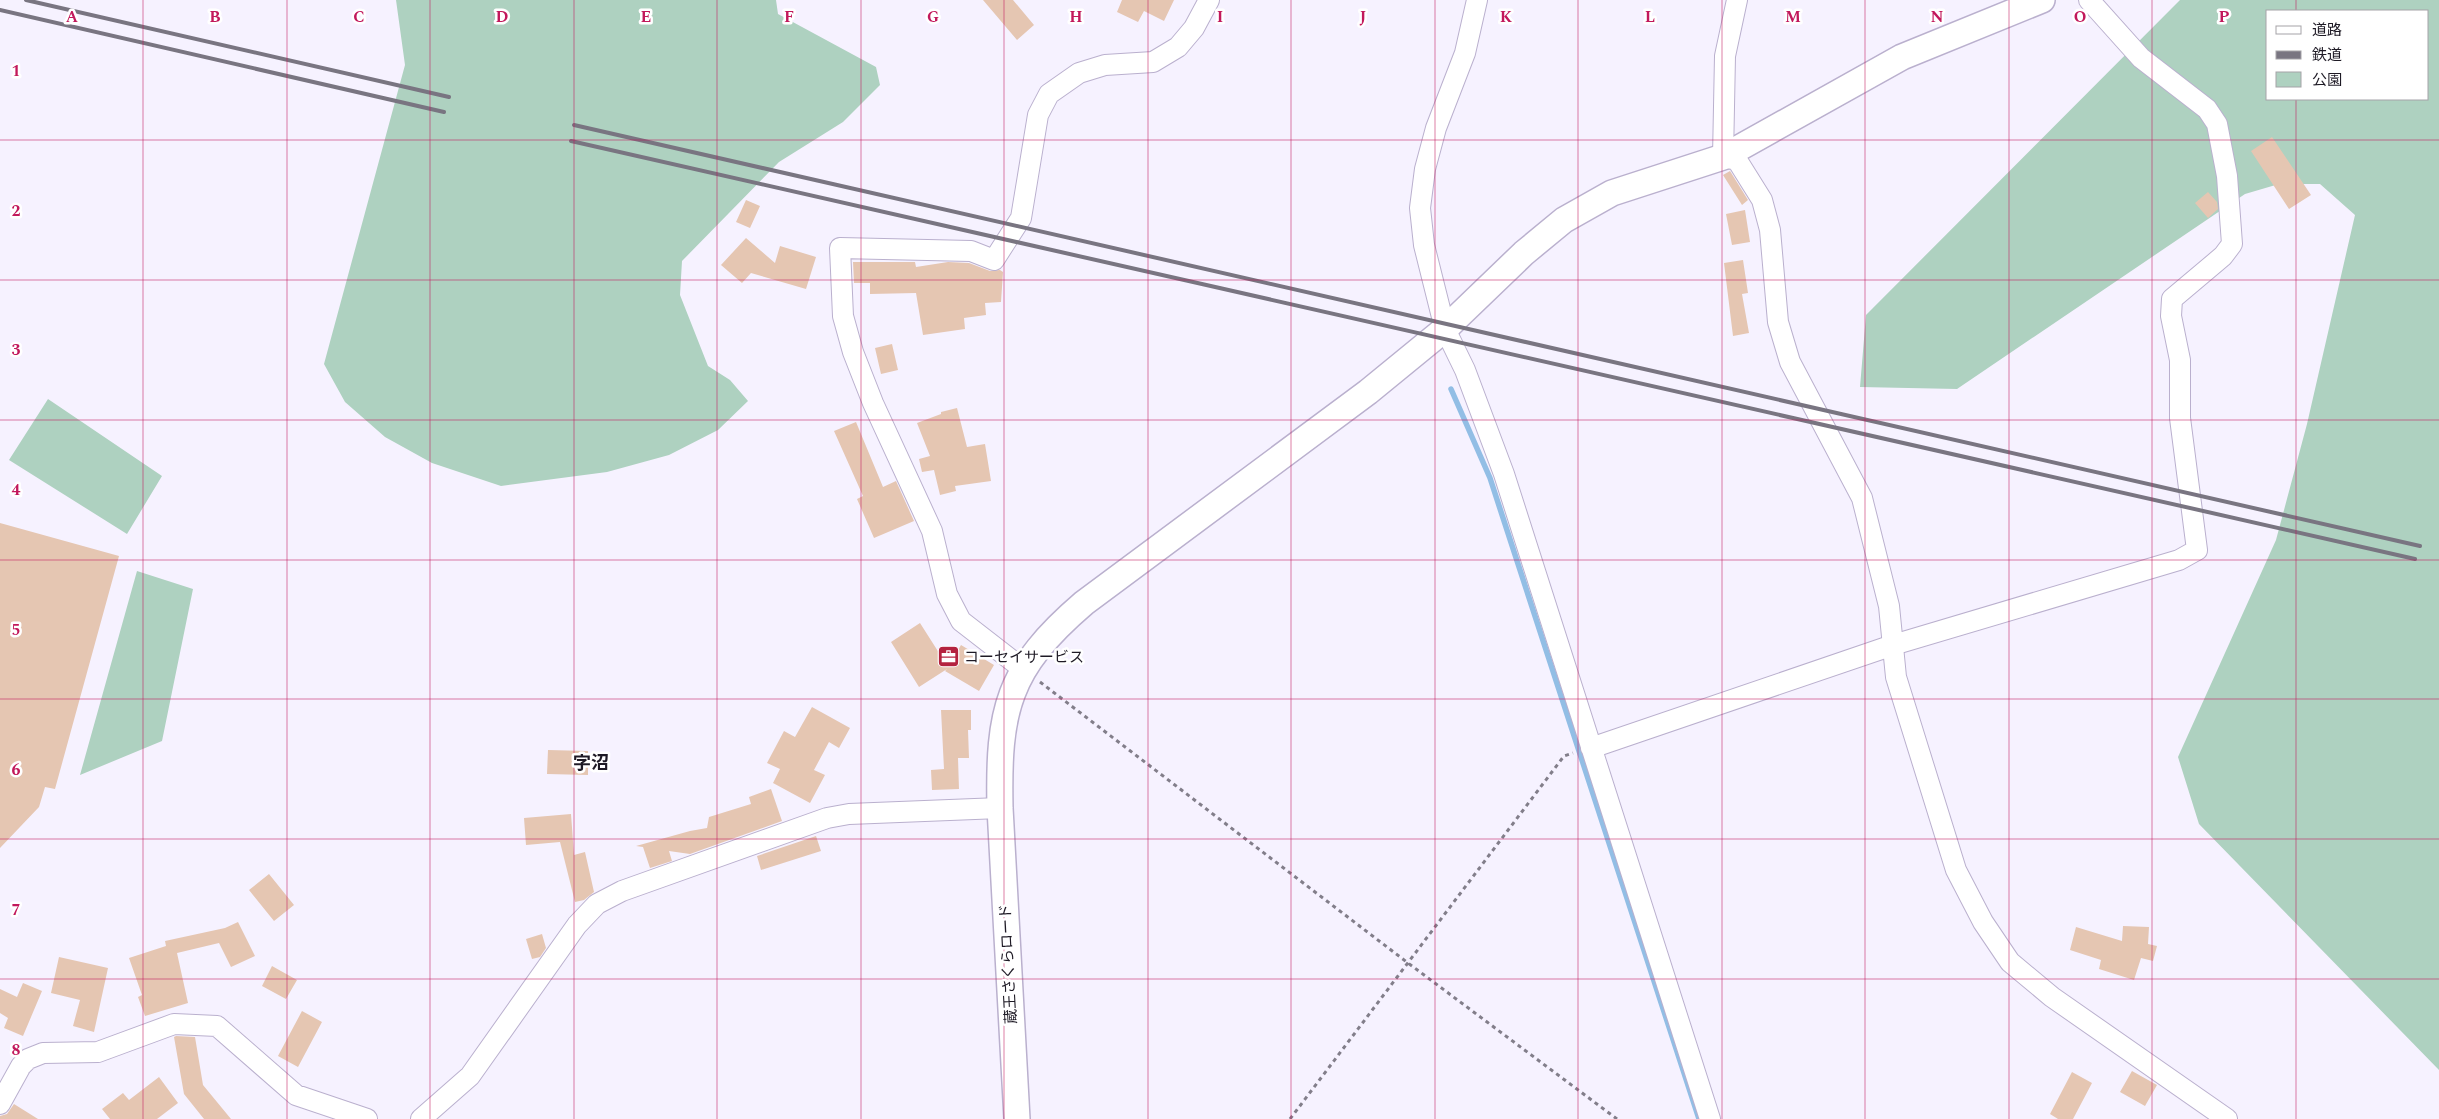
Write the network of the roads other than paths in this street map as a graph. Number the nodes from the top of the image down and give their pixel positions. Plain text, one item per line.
1 (1208, 0) edge
2 (1477, 0) edge
3 (1737, 0) edge
4 (2042, 0) edge
5 (2089, 0) edge
6 (1723, 157) junction
7 (1445, 329) junction
8 (1893, 644) junction
9 (1023, 669) junction
10 (1582, 751) junction
11 (1000, 808) junction
12 (0, 1104) edge
13 (367, 1119) edge
14 (421, 1119) edge
15 (1017, 1119) edge
16 (1710, 1119) edge
17 (2227, 1119) edge

1 - 9 street
2 - 7 street
3 - 6 street
4 - 6 street, 蔵王さくらロード
5 - 8 street
6 - 7 street, 蔵王さくらロード
6 - 8 street
7 - 9 street, 蔵王さくらロード
7 - 10 street
8 - 10 street
8 - 17 street
9 - 11 street, 蔵王さくらロード
10 - 16 street
11 - 14 street
11 - 15 street, 蔵王さくらロード
12 - 13 street

